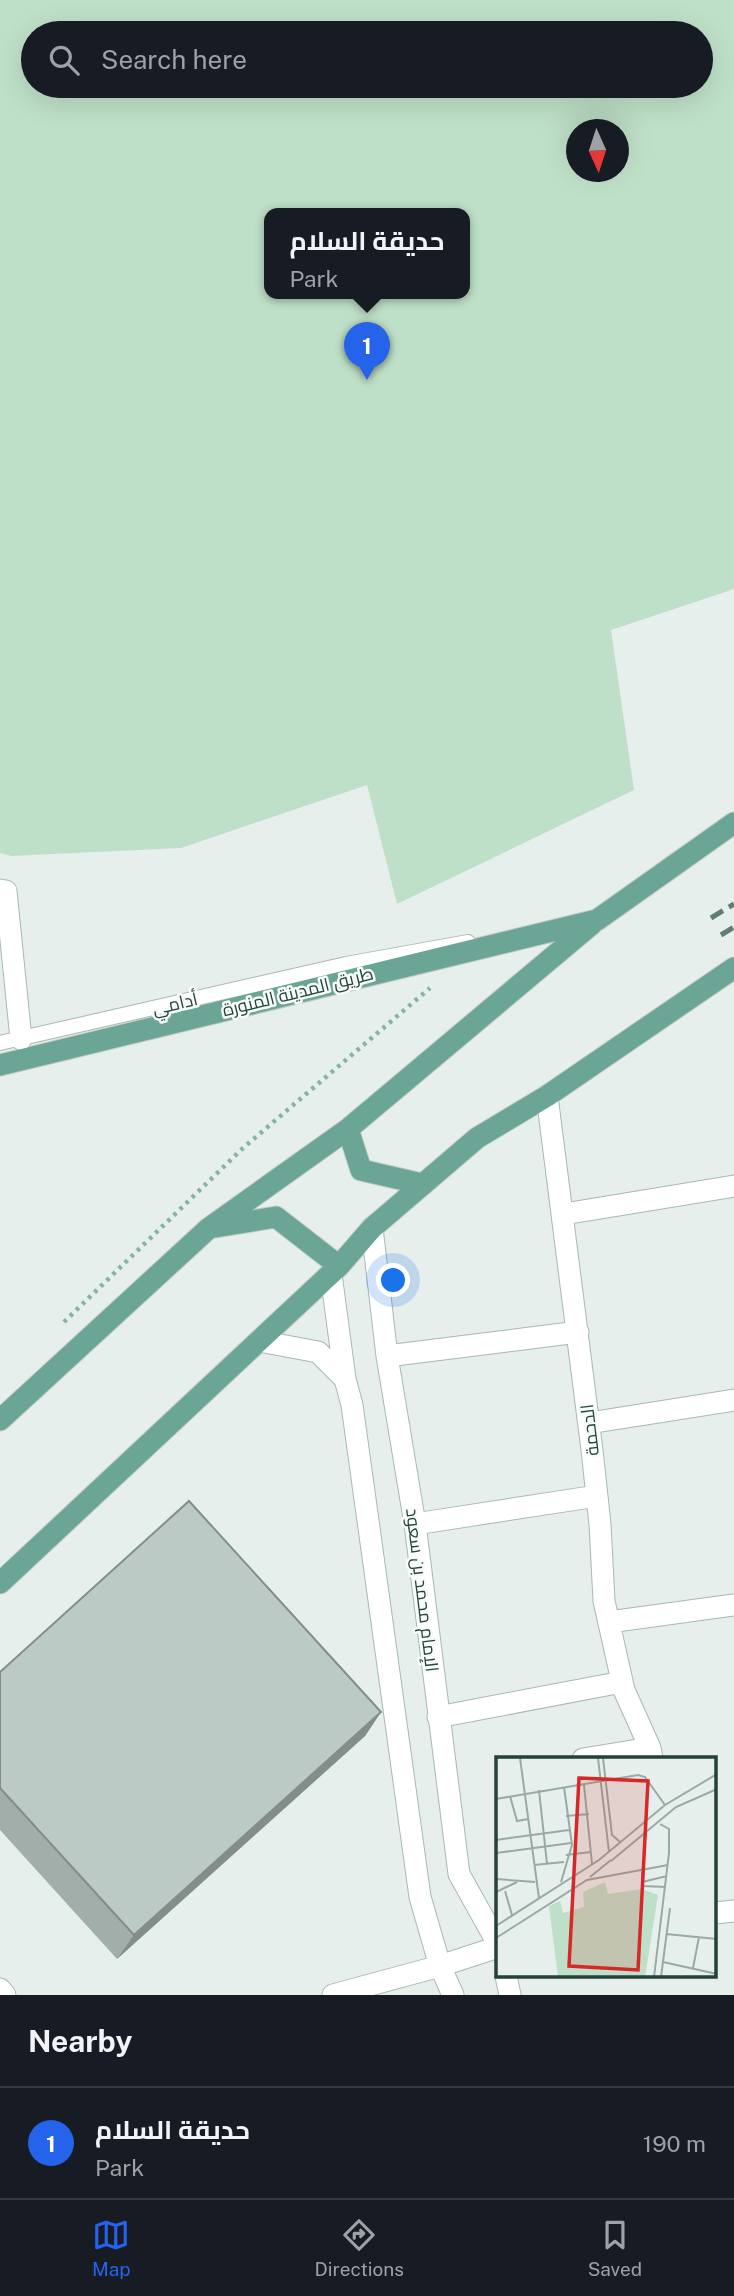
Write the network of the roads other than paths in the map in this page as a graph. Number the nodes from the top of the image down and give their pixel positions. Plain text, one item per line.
1 (734, 823) edge
2 (0, 890) edge
3 (597, 920) junction
4 (6, 935) edge
5 (734, 968) edge
6 (22, 1038) junction
7 (0, 1043) edge
8 (0, 1065) edge
9 (547, 1096) junction
10 (348, 1129) junction
11 (422, 1184) junction
12 (734, 1186) edge
13 (564, 1214) junction
14 (209, 1228) junction
15 (372, 1228) junction
16 (335, 1270) junction
17 (578, 1332) junction
18 (259, 1341) junction
19 (387, 1356) junction
20 (345, 1379) junction
21 (734, 1400) edge
22 (0, 1420) edge
23 (589, 1423) junction
24 (597, 1496) junction
25 (415, 1524) junction
26 (0, 1583) edge
27 (734, 1605) edge
28 (609, 1622) junction
29 (622, 1682) junction
30 (438, 1717) junction
31 (651, 1753) edge
32 (606, 1757) edge
33 (734, 1910) edge
34 (716, 1913) edge
35 (496, 1941) edge
36 (496, 1946) edge
37 (440, 1966) junction
38 (0, 1989) edge
39 (5, 1995) edge
40 (333, 1995) edge
41 (453, 1995) edge

1 - 3 main road, طريق المدينة المنورة
2 - 4 street
3 - 6 lane, أدامي
3 - 8 main road, طريق المدينة المنورة
3 - 10 main road, طريق المدينة المنورة
4 - 6 street
5 - 9 main road
6 - 7 lane, أدامي
9 - 11 main road
9 - 13 street, الدحمة
10 - 11 main road
10 - 14 main road, طريق المدينة المنورة
11 - 15 main road
12 - 13 street
13 - 17 street, الدحمة
14 - 16 main road
14 - 22 main road, طريق المدينة المنورة
15 - 16 main road
15 - 19 street, الإمام محمد بن سعود
16 - 18 main road
16 - 20 street
17 - 19 street
17 - 23 street, الدحمة
18 - 20 street
18 - 26 main road
19 - 25 street, الإمام محمد بن سعود
20 - 37 street
21 - 23 street
23 - 24 street, الدحمة
24 - 25 street
24 - 28 street, الدحمة
25 - 30 street, الإمام محمد بن سعود
27 - 28 street
28 - 29 street, الدحمة
29 - 30 street
29 - 31 street, الدحمة
30 - 35 street, الإمام محمد بن سعود
31 - 32 street
33 - 34 street
36 - 37 street
37 - 40 street
37 - 41 street
38 - 39 street

